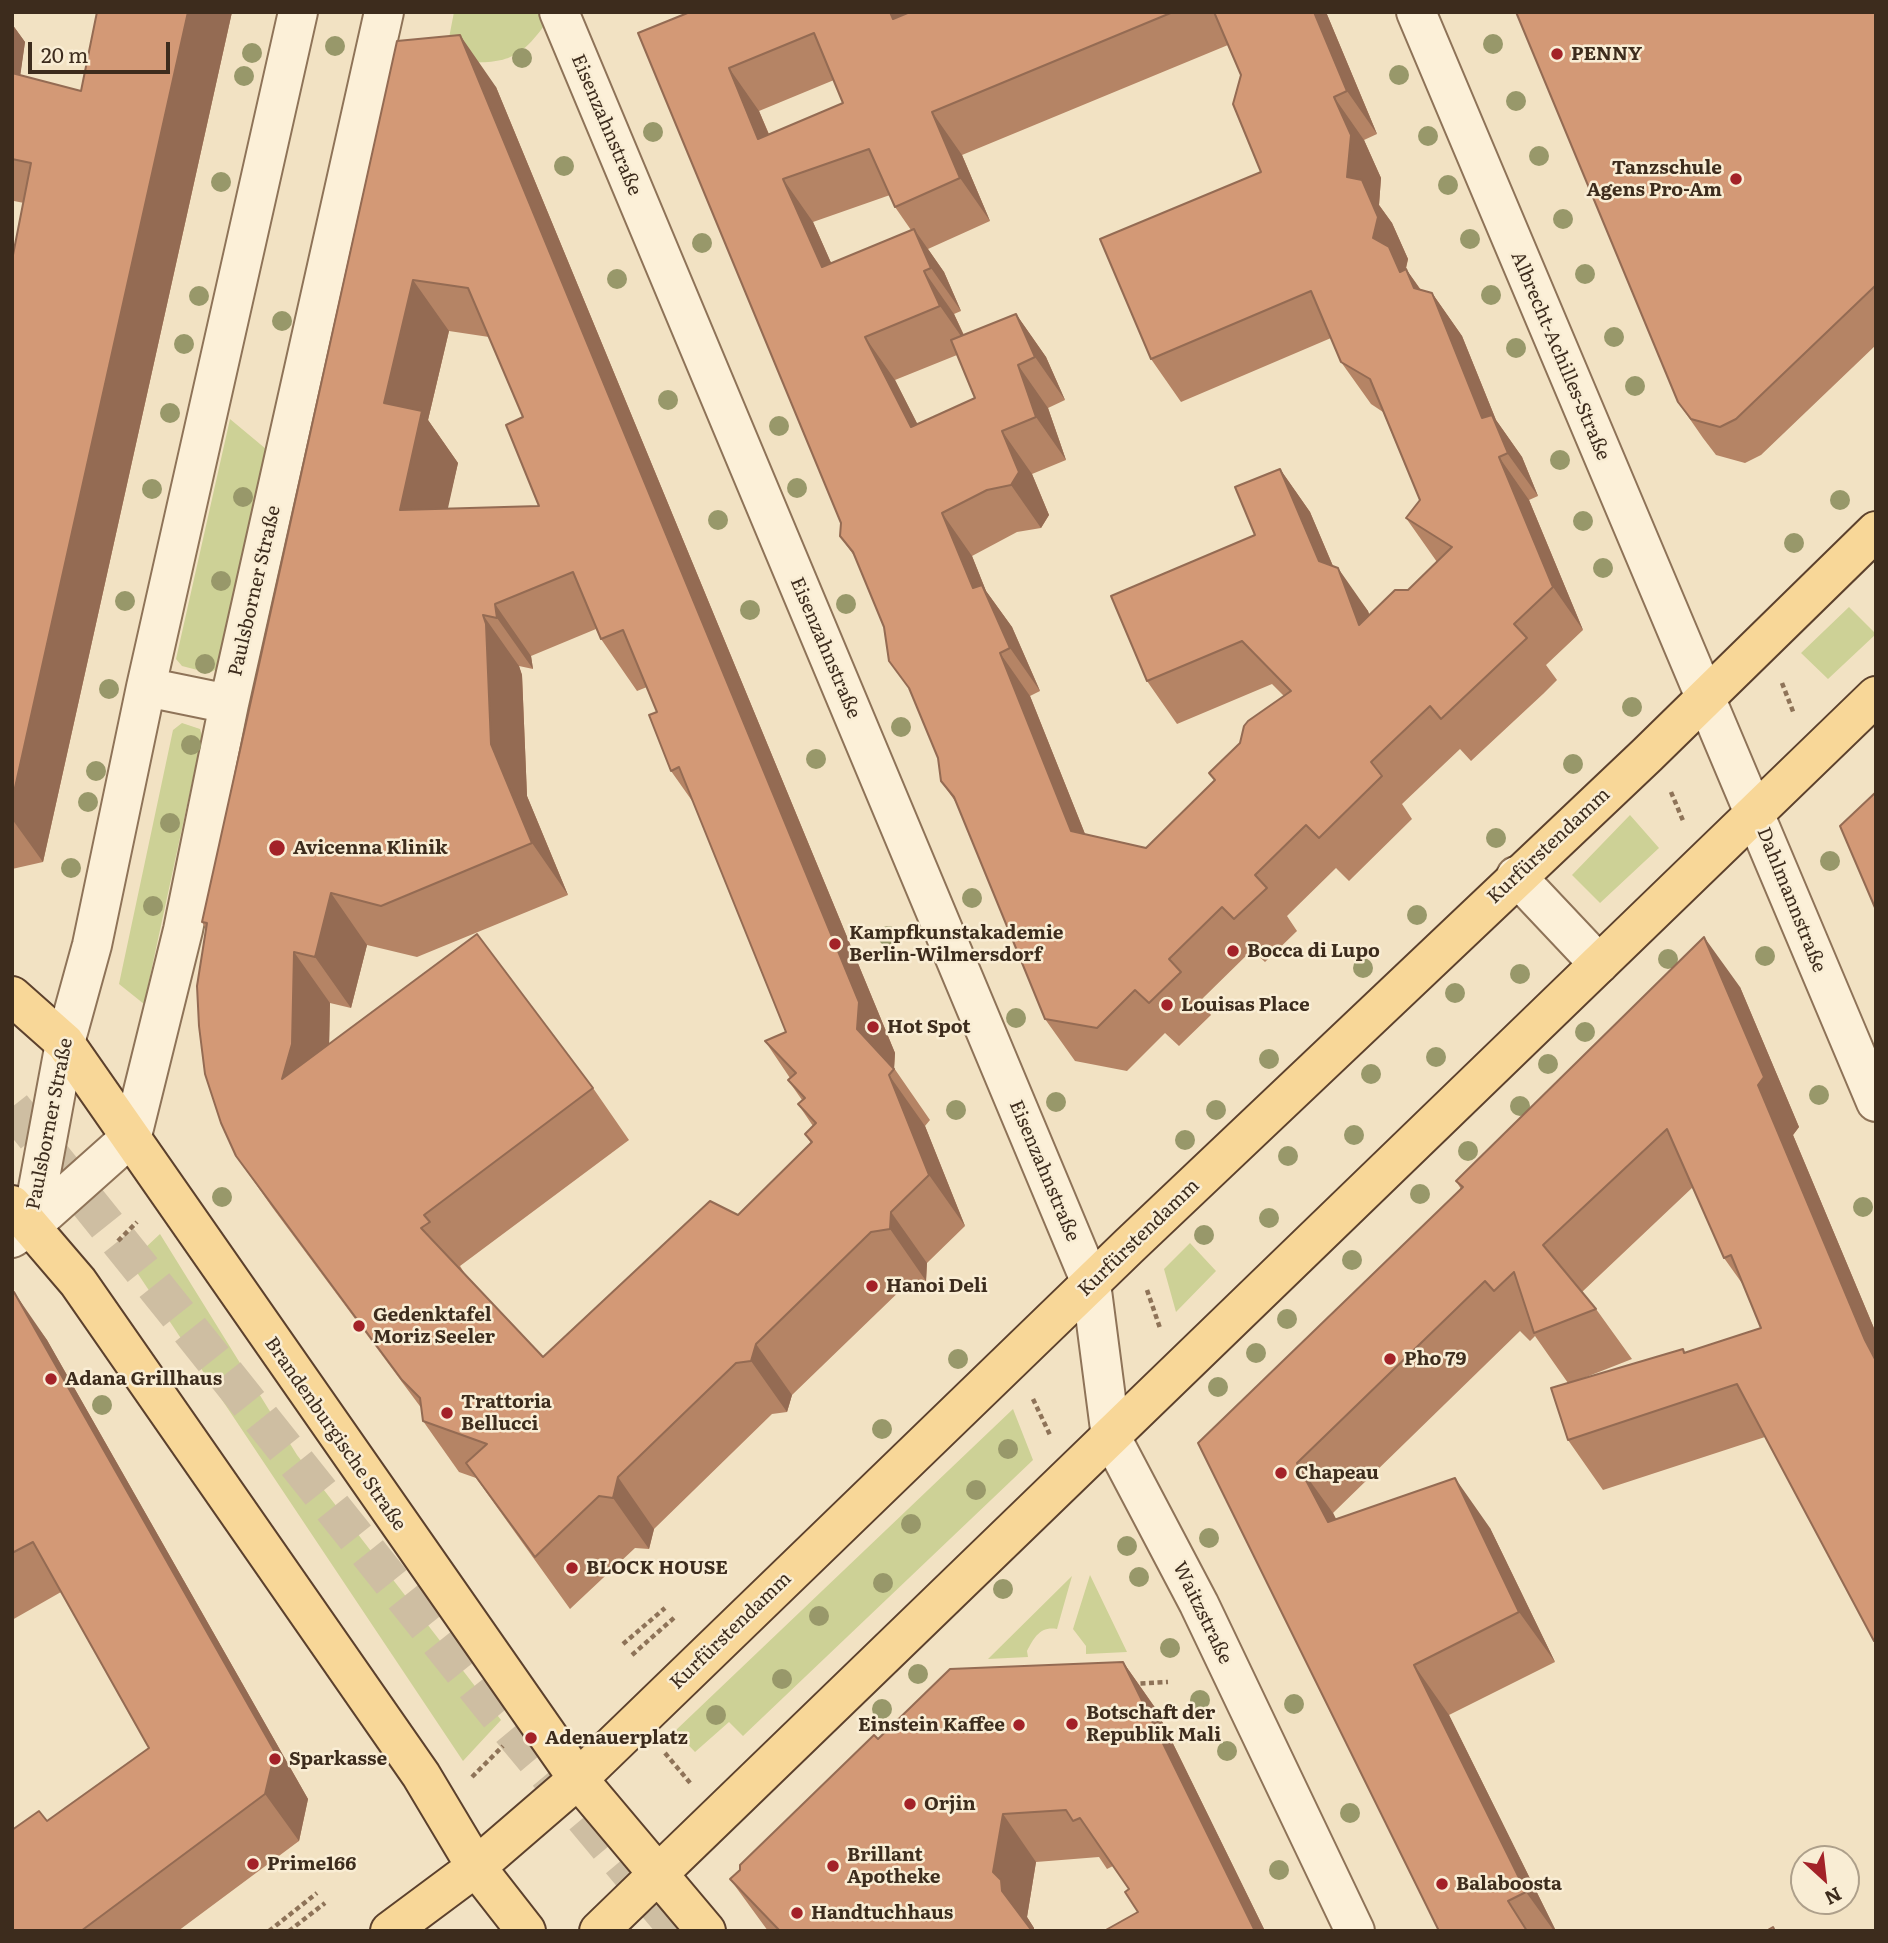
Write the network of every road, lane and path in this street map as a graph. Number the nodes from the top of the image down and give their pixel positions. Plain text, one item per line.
1 (298, 12) edge
2 (384, 12) edge
3 (559, 12) edge
4 (1416, 12) edge
5 (1876, 531) edge
6 (1782, 681) dead end
7 (146, 687) junction
8 (1876, 696) edge
9 (1704, 699) junction
10 (229, 705) junction
11 (1796, 718) dead end
12 (1670, 789) dead end
13 (1755, 814) junction
14 (1685, 827) dead end
15 (1516, 876) junction
16 (1600, 964) junction
17 (12, 996) edge
18 (65, 1044) junction
19 (1876, 1102) edge
20 (132, 1136) junction
21 (146, 1212) dead end
22 (18, 1223) edge
23 (118, 1241) dead end
24 (1143, 1280) dead end
25 (1091, 1283) junction
26 (1161, 1332) dead end
27 (1028, 1390) dead end
28 (1111, 1437) junction
29 (1052, 1439) dead end
30 (665, 1608) dead end
31 (675, 1617) dead end
32 (623, 1644) dead end
33 (632, 1655) dead end
34 (1168, 1682) dead end
35 (1127, 1684) edge
36 (505, 1744) dead end
37 (660, 1747) dead end
38 (472, 1777) dead end
39 (578, 1779) junction
40 (695, 1788) dead end
41 (476, 1867) junction
42 (657, 1874) junction
43 (317, 1893) dead end
44 (324, 1903) dead end
45 (269, 1931) edge
46 (289, 1931) edge
47 (390, 1931) edge
48 (526, 1931) edge
49 (599, 1931) edge
50 (706, 1931) edge
51 (1355, 1931) edge

1 - 7 street, Paulsborner Straße
2 - 10 street, Paulsborner Straße
3 - 25 street, Eisenzahnstraße
4 - 9 street, Albrecht-Achilles-Straße
5 - 9 main road, Kurfürstendamm
6 - 11 path
7 - 10 street
7 - 18 street, Paulsborner Straße
8 - 13 main road
9 - 13 street, Dahlmannstraße
9 - 15 main road, Kurfürstendamm
10 - 20 street, Paulsborner Straße
12 - 14 path
13 - 16 main road
13 - 19 street, Dahlmannstraße
15 - 16 street
15 - 25 main road, Kurfürstendamm
16 - 28 main road
17 - 18 main road, Brandenburgische Straße
18 - 20 main road, Brandenburgische Straße
18 - 22 street, Paulsborner Straße
20 - 22 street, Paulsborner Straße
20 - 39 main road, Brandenburgische Straße
21 - 23 path
22 - 41 main road
24 - 26 path
25 - 28 street, Waitzstraße
25 - 39 main road, Kurfürstendamm
27 - 29 path
28 - 42 main road
28 - 51 street, Waitzstraße
30 - 32 path
31 - 33 path
34 - 35 path
36 - 38 path
37 - 40 path
39 - 41 main road, Kurfürstendamm
39 - 42 main road, Brandenburgische Straße
41 - 47 main road, Kurfürstendamm
41 - 48 main road
42 - 49 main road
42 - 50 main road, Brandenburgische Straße
43 - 45 path
44 - 46 path

